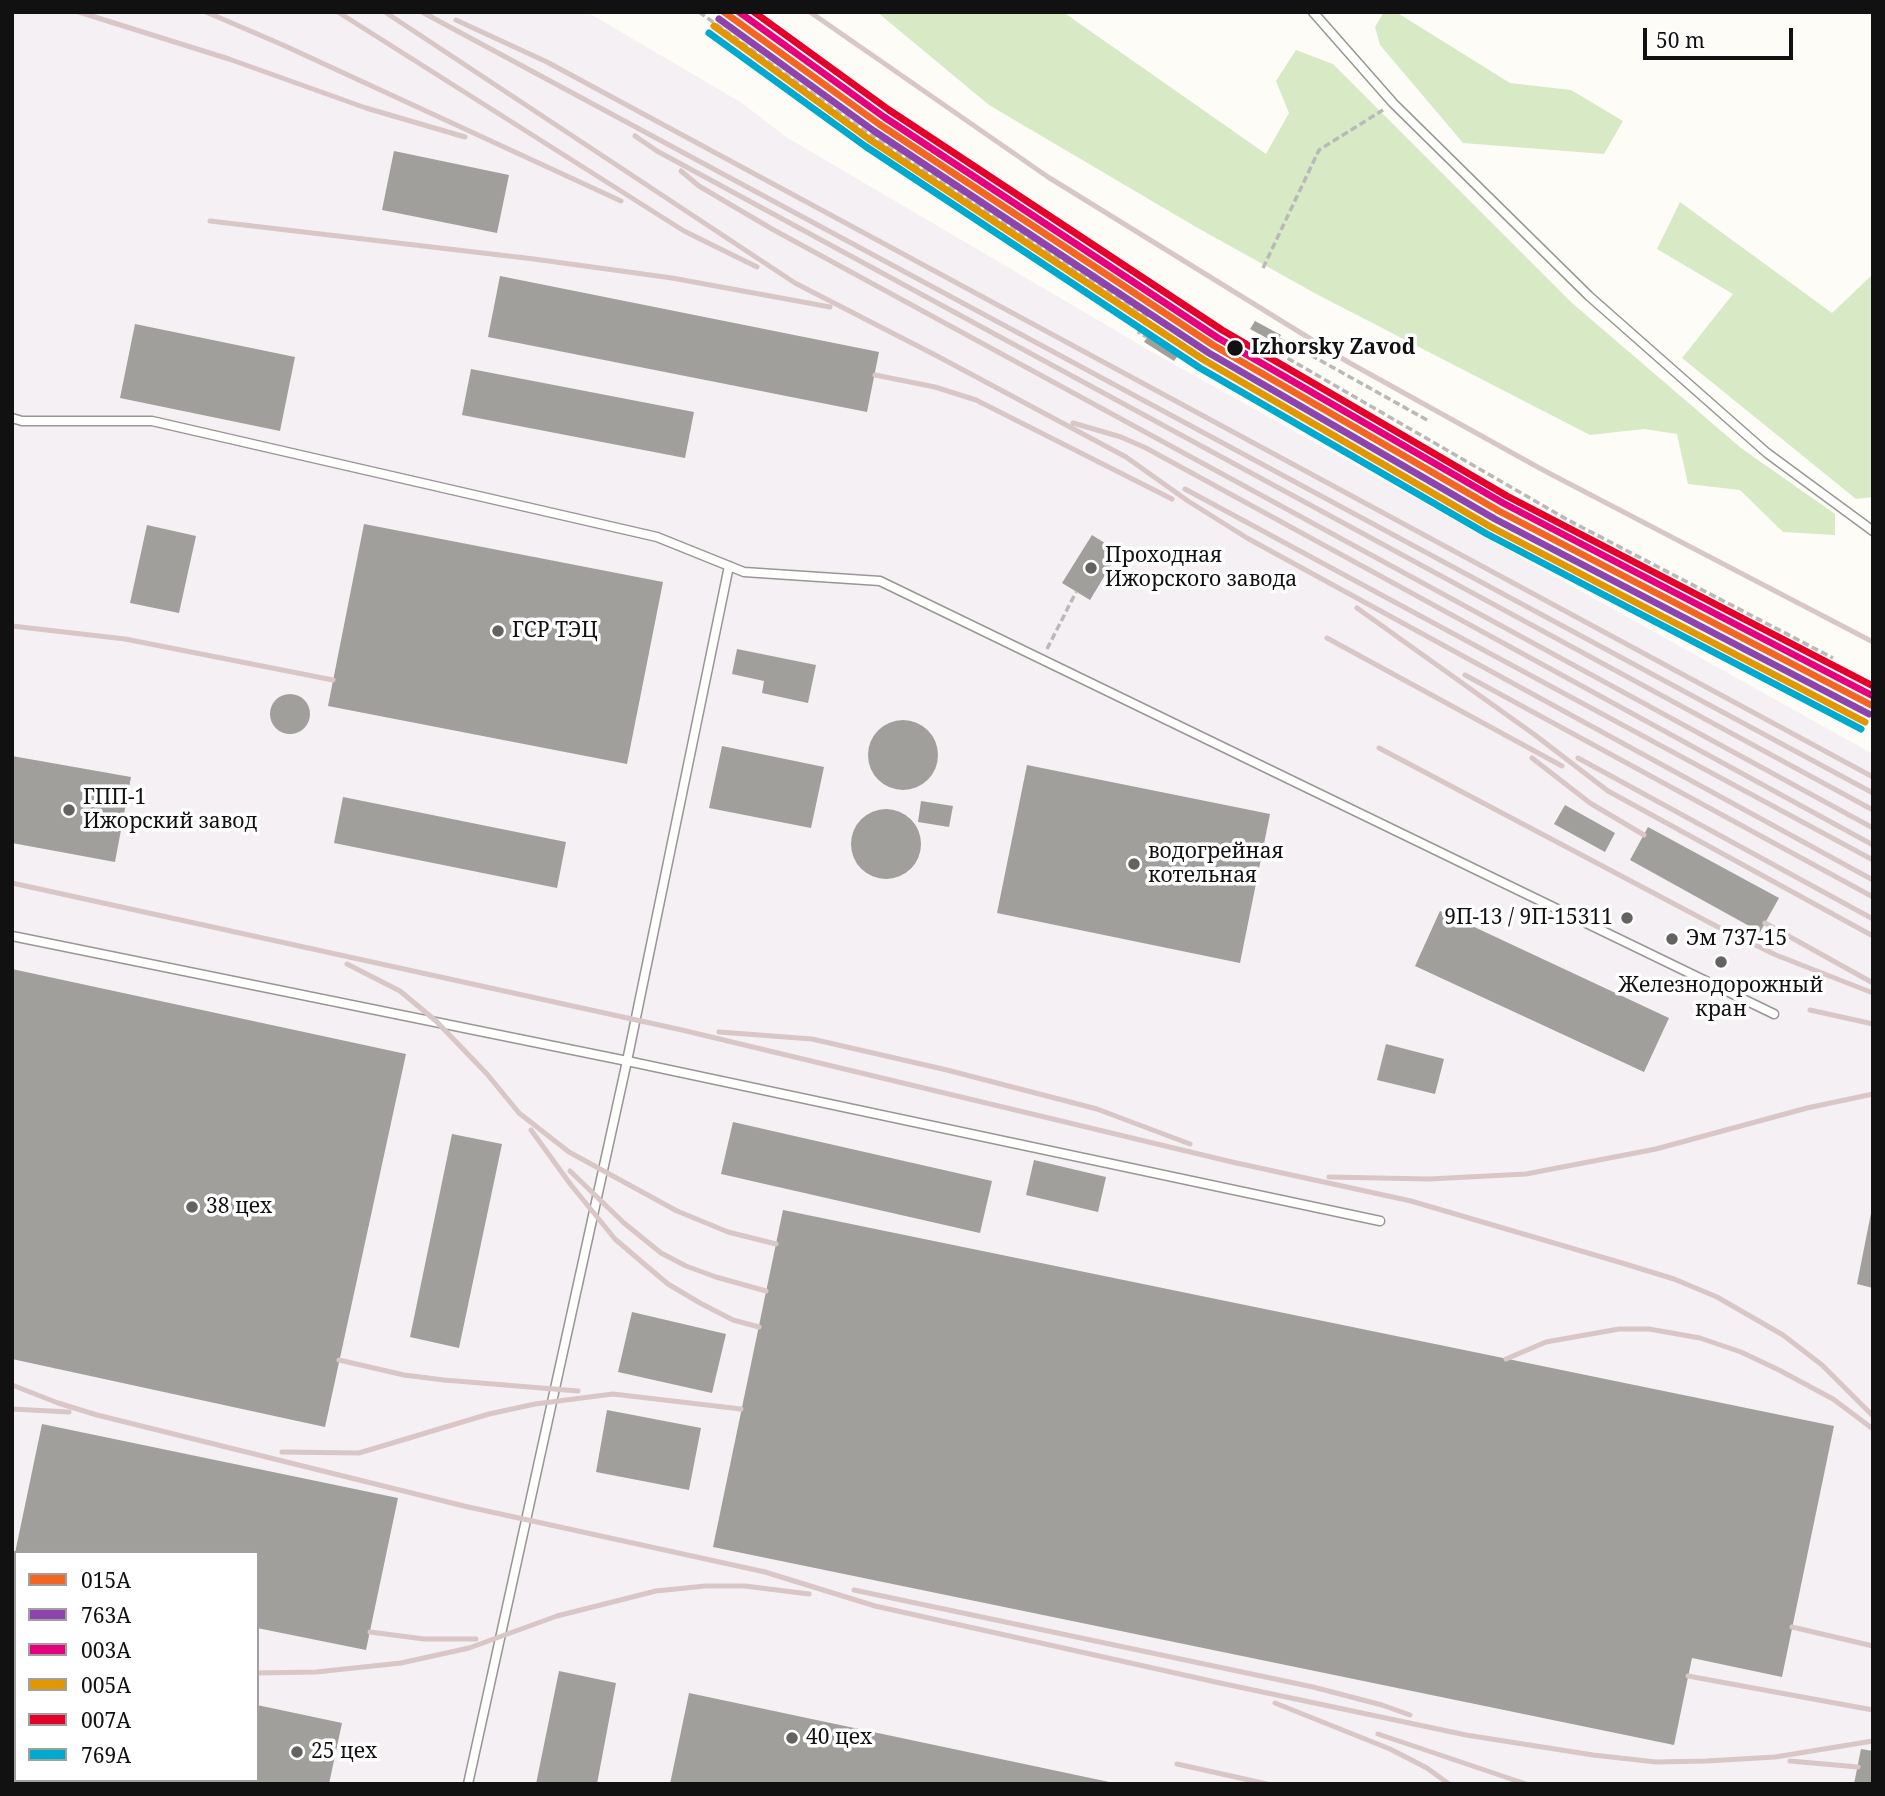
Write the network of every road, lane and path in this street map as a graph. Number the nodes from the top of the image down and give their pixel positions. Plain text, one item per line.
1 (699, 12) edge
2 (1313, 12) edge
3 (1393, 103) junction
4 (1263, 268) dead end
5 (1147, 337) dead end
6 (1279, 339) dead end
7 (1289, 345) junction
8 (12, 418) edge
9 (1427, 420) dead end
10 (1873, 531) edge
11 (729, 566) junction
12 (1076, 592) dead end
13 (1833, 658) dead end
14 (1042, 659) junction
15 (12, 936) edge
16 (1774, 1014) dead end
17 (626, 1061) junction
18 (1380, 1221) dead end
19 (468, 1784) edge

1 - 5 path
2 - 3 lane
3 - 4 path
3 - 10 lane
6 - 7 path
7 - 9 path
7 - 13 path
8 - 11 lane
11 - 14 lane
11 - 17 lane
12 - 14 path
14 - 16 lane
15 - 17 lane
17 - 18 lane
17 - 19 lane

